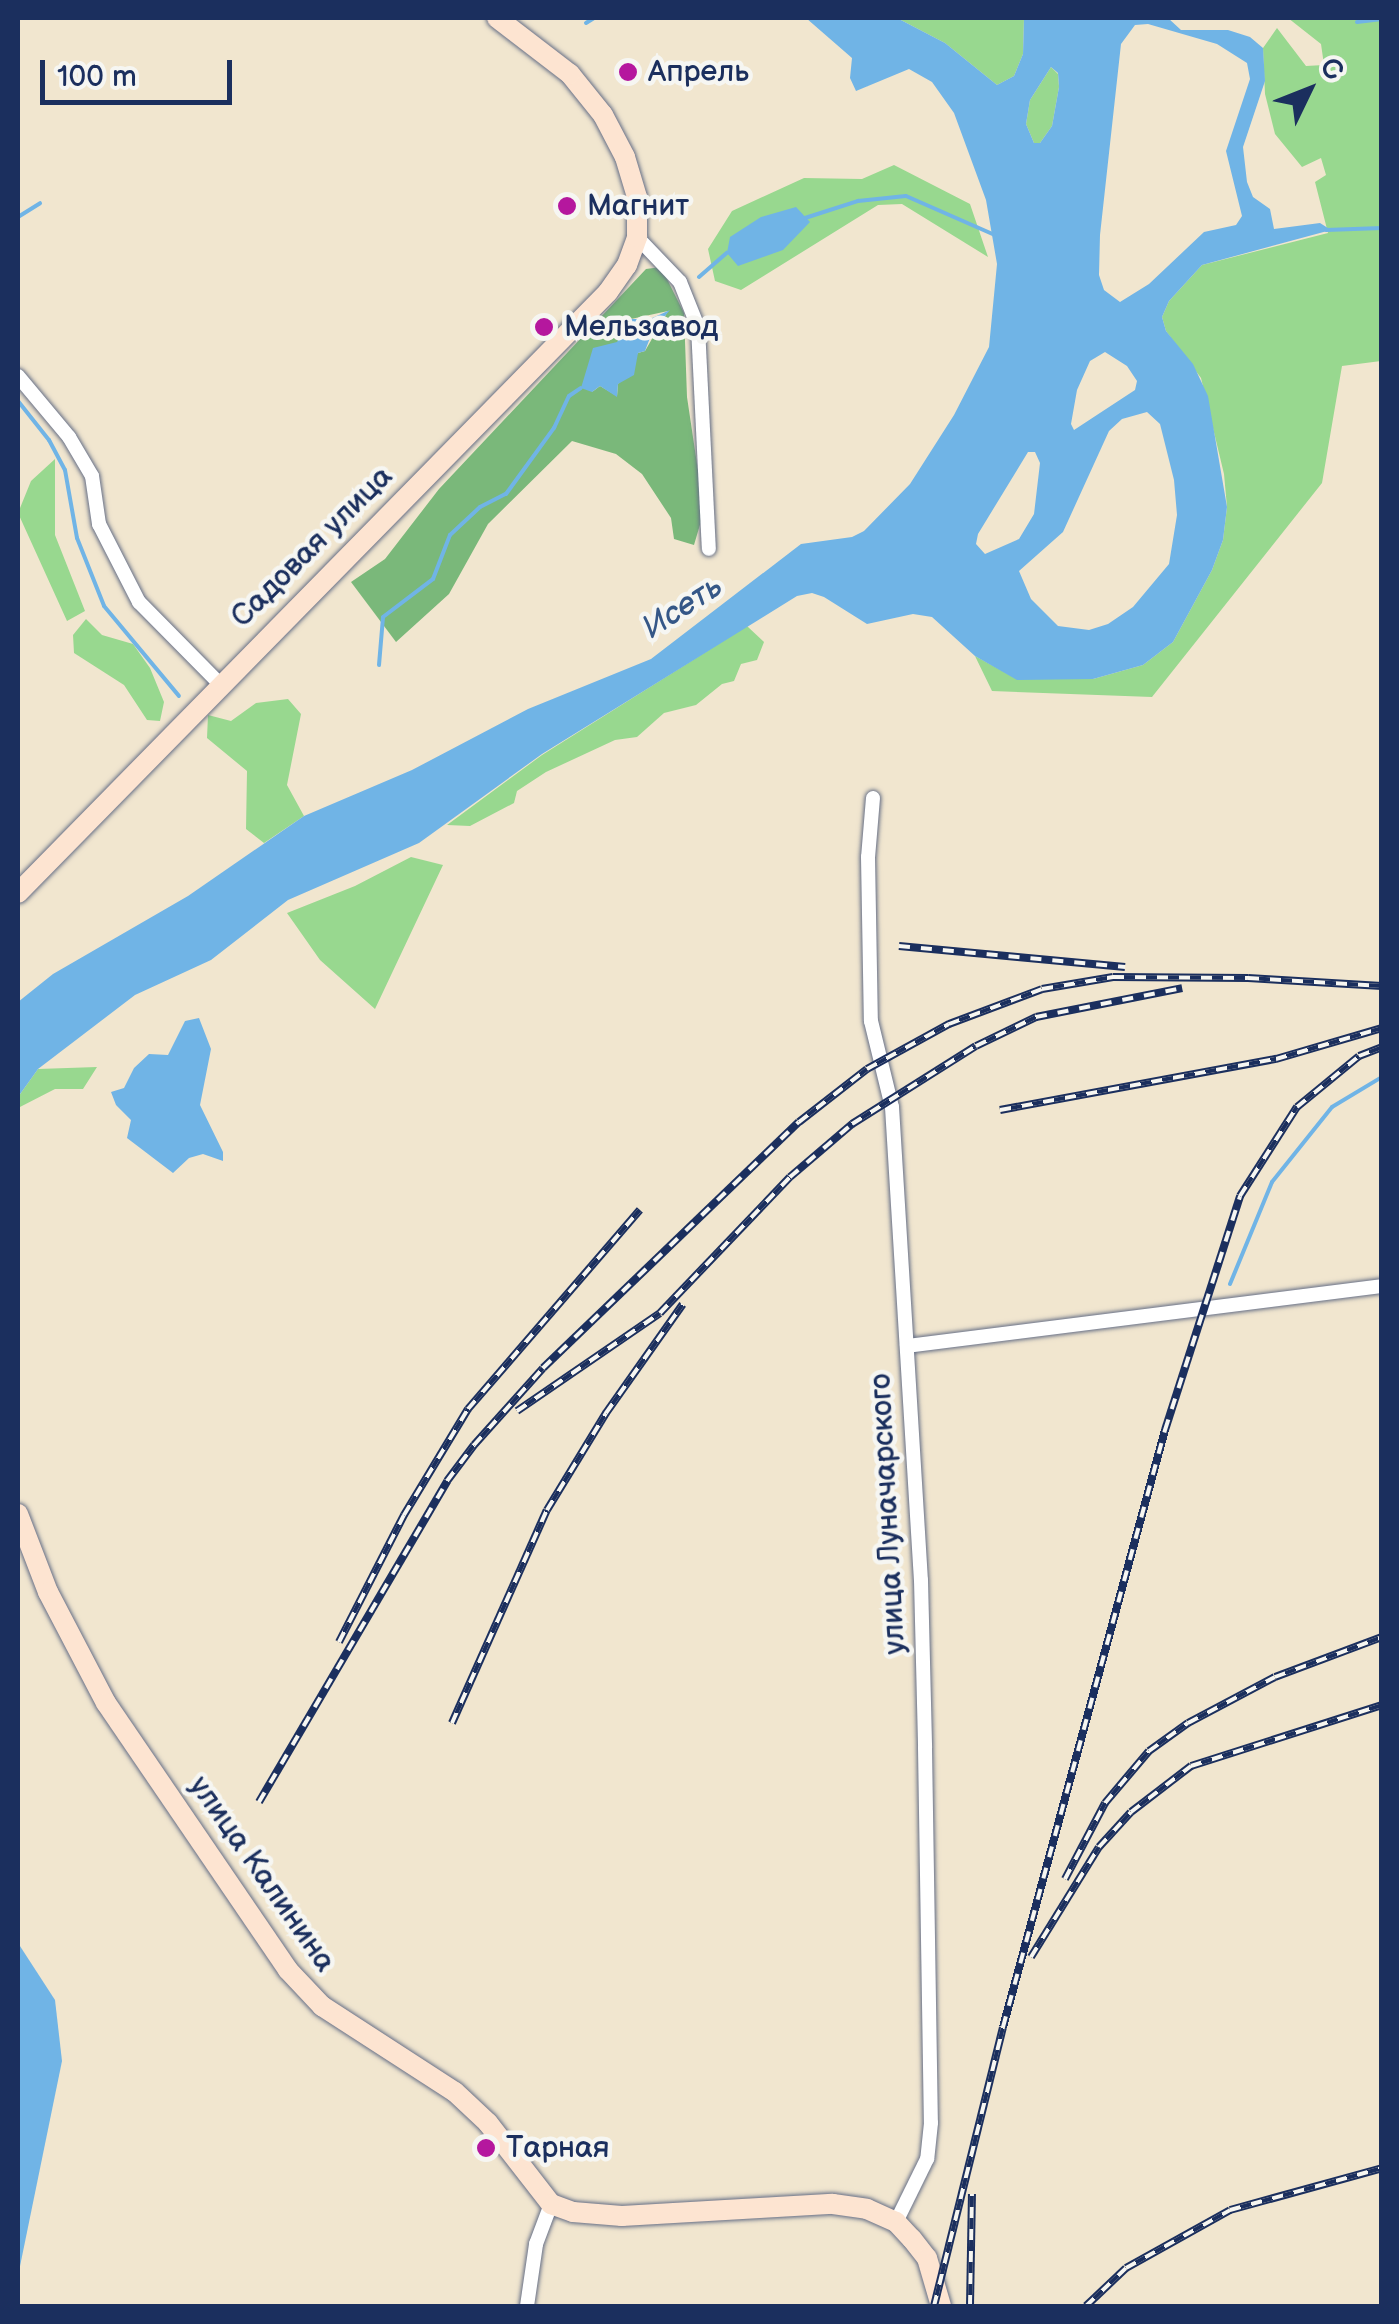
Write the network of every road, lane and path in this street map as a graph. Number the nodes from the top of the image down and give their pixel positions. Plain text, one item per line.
1 (497, 18) edge
2 (637, 236) junction
3 (18, 376) edge
4 (709, 549) dead end
5 (219, 683) junction
6 (873, 798) dead end
7 (18, 893) edge
8 (1382, 1286) edge
9 (906, 1346) junction
10 (18, 1514) edge
11 (551, 2204) junction
12 (896, 2222) junction
13 (528, 2306) edge
14 (940, 2306) edge

1 - 2 main road
2 - 4 street
2 - 5 main road, Садовая улица
3 - 5 street
5 - 7 main road, Садовая улица
6 - 9 street, улица Луначарского
8 - 9 street
9 - 12 street, улица Луначарского
10 - 11 main road, улица Калинина
11 - 12 main road
11 - 13 street
12 - 14 main road

